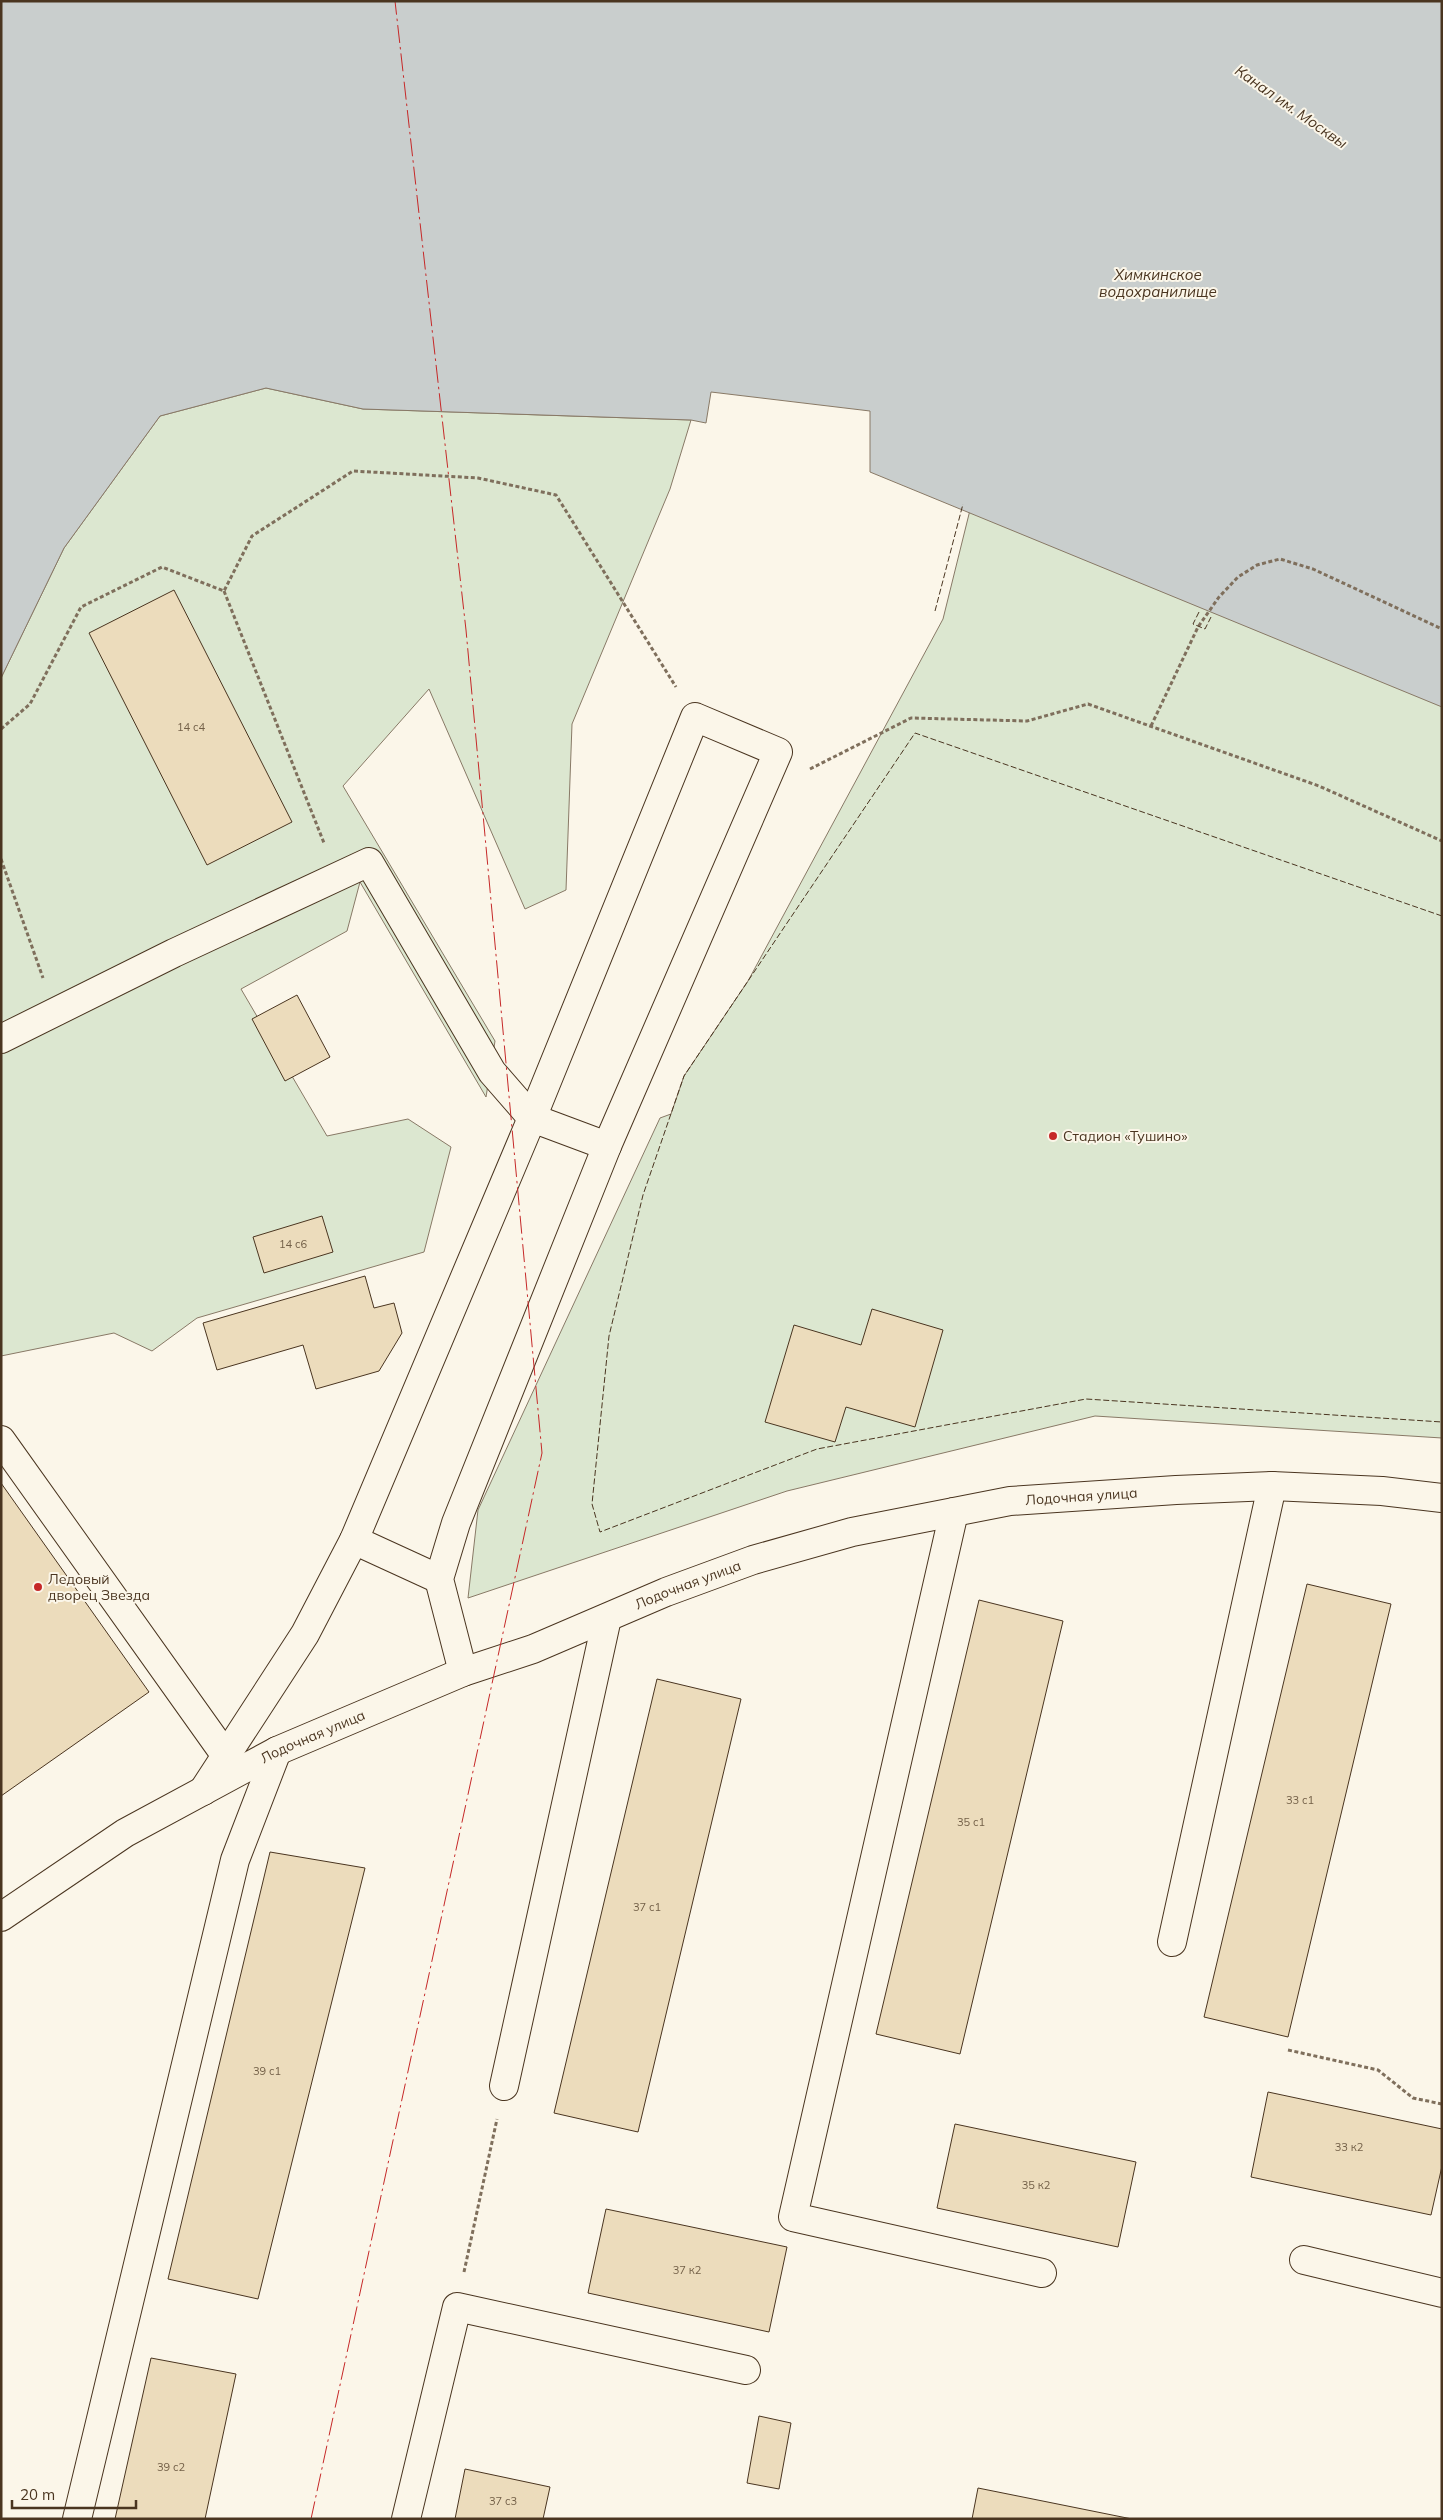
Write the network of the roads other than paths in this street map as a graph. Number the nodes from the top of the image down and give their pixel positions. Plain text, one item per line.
1 (1, 1038) edge
2 (532, 1118) junction
3 (607, 1146) junction
4 (1, 1440) edge
5 (1272, 1486) junction
6 (1442, 1498) edge
7 (954, 1512) junction
8 (354, 1540) junction
9 (439, 1579) junction
10 (607, 1618) junction
11 (463, 1672) junction
12 (277, 1751) junction
13 (226, 1756) junction
14 (203, 1790) junction
15 (1, 1917) edge
16 (1172, 1942) dead end
17 (504, 2086) road end
18 (1304, 2260) dead end
19 (1042, 2273) dead end
20 (1442, 2293) edge
21 (746, 2370) dead end
22 (77, 2519) edge
23 (406, 2519) edge

1 - 2 street
2 - 3 street
2 - 3 street
2 - 8 street
3 - 9 street
4 - 13 street
5 - 6 street, Лодочная улица
5 - 7 street, Лодочная улица
5 - 16 street
7 - 10 street, Лодочная улица
7 - 19 street
8 - 9 street
8 - 13 street
9 - 11 street
10 - 11 street, Лодочная улица
10 - 17 street
11 - 12 street, Лодочная улица
12 - 14 street, Лодочная улица
12 - 22 street
13 - 14 street
14 - 15 street, Лодочная улица
18 - 20 street
21 - 23 street

